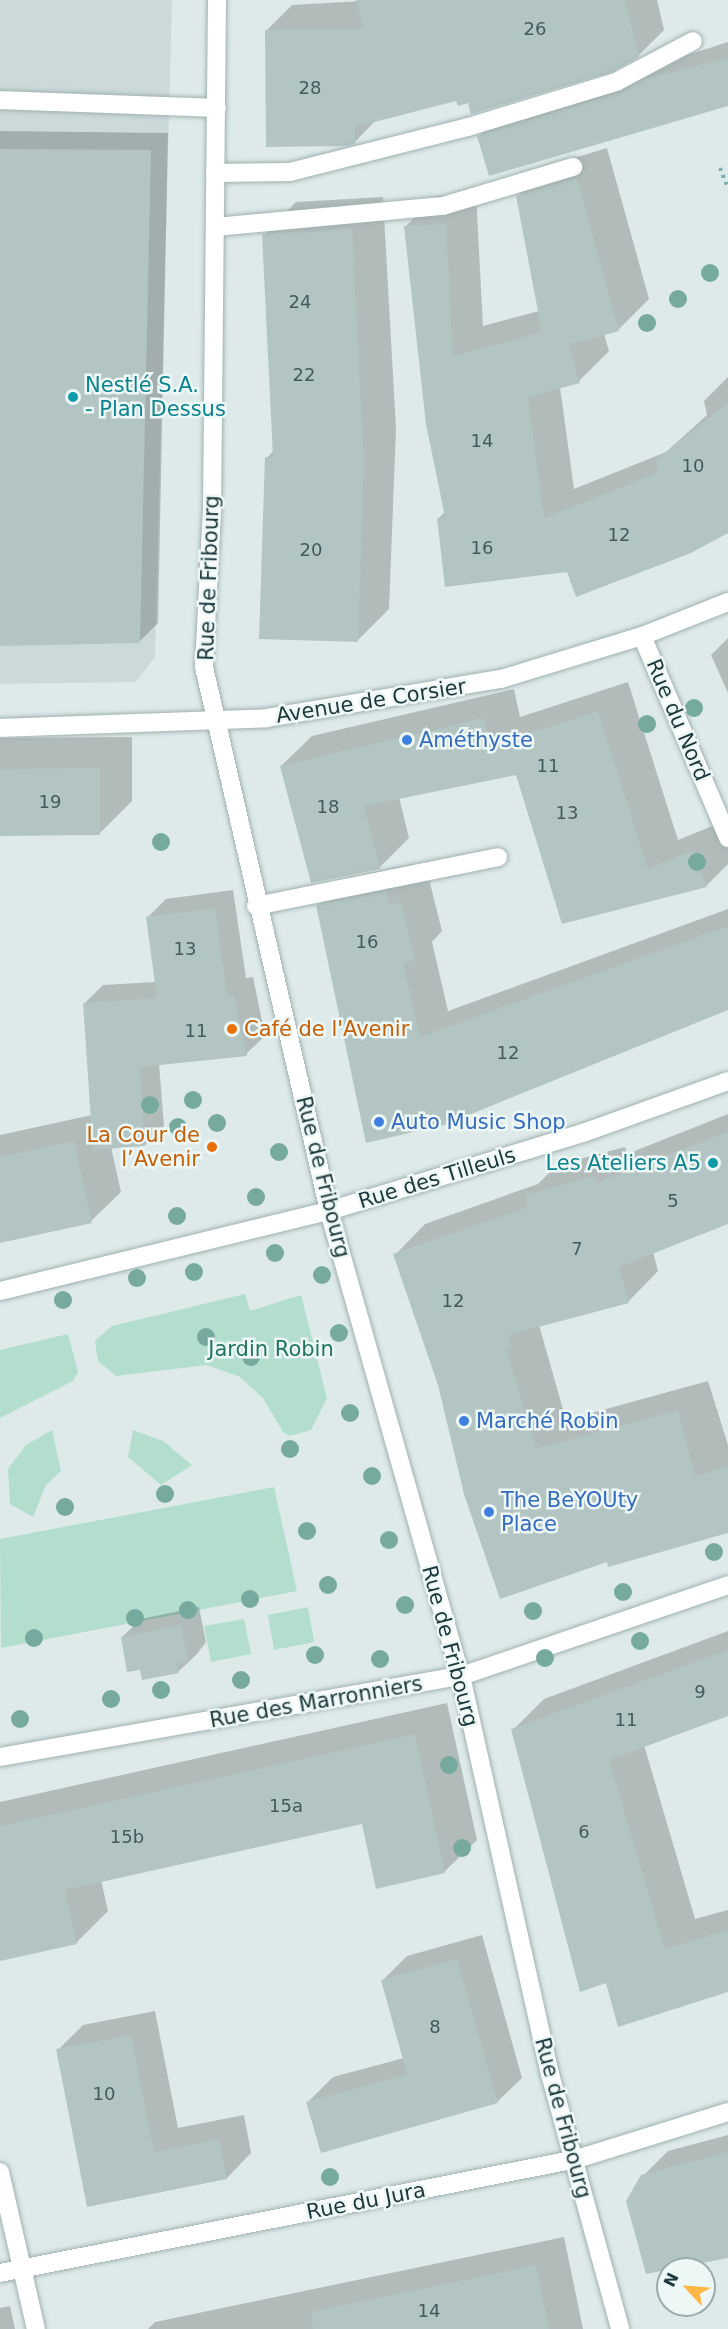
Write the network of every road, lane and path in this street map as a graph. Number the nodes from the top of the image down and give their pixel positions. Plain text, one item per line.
1 (218, 0) edge
2 (693, 41) dead end
3 (0, 100) edge
4 (217, 108) junction
5 (573, 167) dead end
6 (720, 168) dead end
7 (215, 173) junction
8 (728, 188) edge
9 (215, 227) junction
10 (728, 602) edge
11 (642, 636) junction
12 (216, 716) junction
13 (0, 728) edge
14 (728, 838) edge
15 (498, 857) dead end
16 (256, 906) junction
17 (728, 1081) edge
18 (329, 1211) junction
19 (0, 1291) edge
20 (728, 1585) edge
21 (461, 1677) junction
22 (0, 1757) edge
23 (728, 2112) edge
24 (577, 2159) junction
25 (0, 2172) edge
26 (24, 2269) junction
27 (0, 2273) edge
28 (36, 2329) edge
29 (620, 2329) edge

1 - 4 street, Rue de Fribourg
2 - 7 street
3 - 4 street
4 - 7 street, Rue de Fribourg
5 - 9 street
6 - 8 path
7 - 9 street, Rue de Fribourg
9 - 12 street, Rue de Fribourg
10 - 11 street, Avenue de Corsier
11 - 12 street, Avenue de Corsier
11 - 14 street, Rue du Nord
12 - 13 street, Avenue de Corsier
12 - 16 street, Rue de Fribourg
15 - 16 street
16 - 18 street, Rue de Fribourg
17 - 18 street, Rue des Tilleuls
18 - 19 street, Rue des Tilleuls
18 - 21 street, Rue de Fribourg
20 - 21 street, Rue des Marronniers
21 - 22 street, Rue des Marronniers
21 - 24 street, Rue de Fribourg
23 - 24 street, Rue du Jura
24 - 26 street, Rue du Jura
24 - 29 street, Rue de Fribourg
25 - 26 street
26 - 27 street, Rue du Jura
26 - 28 street

